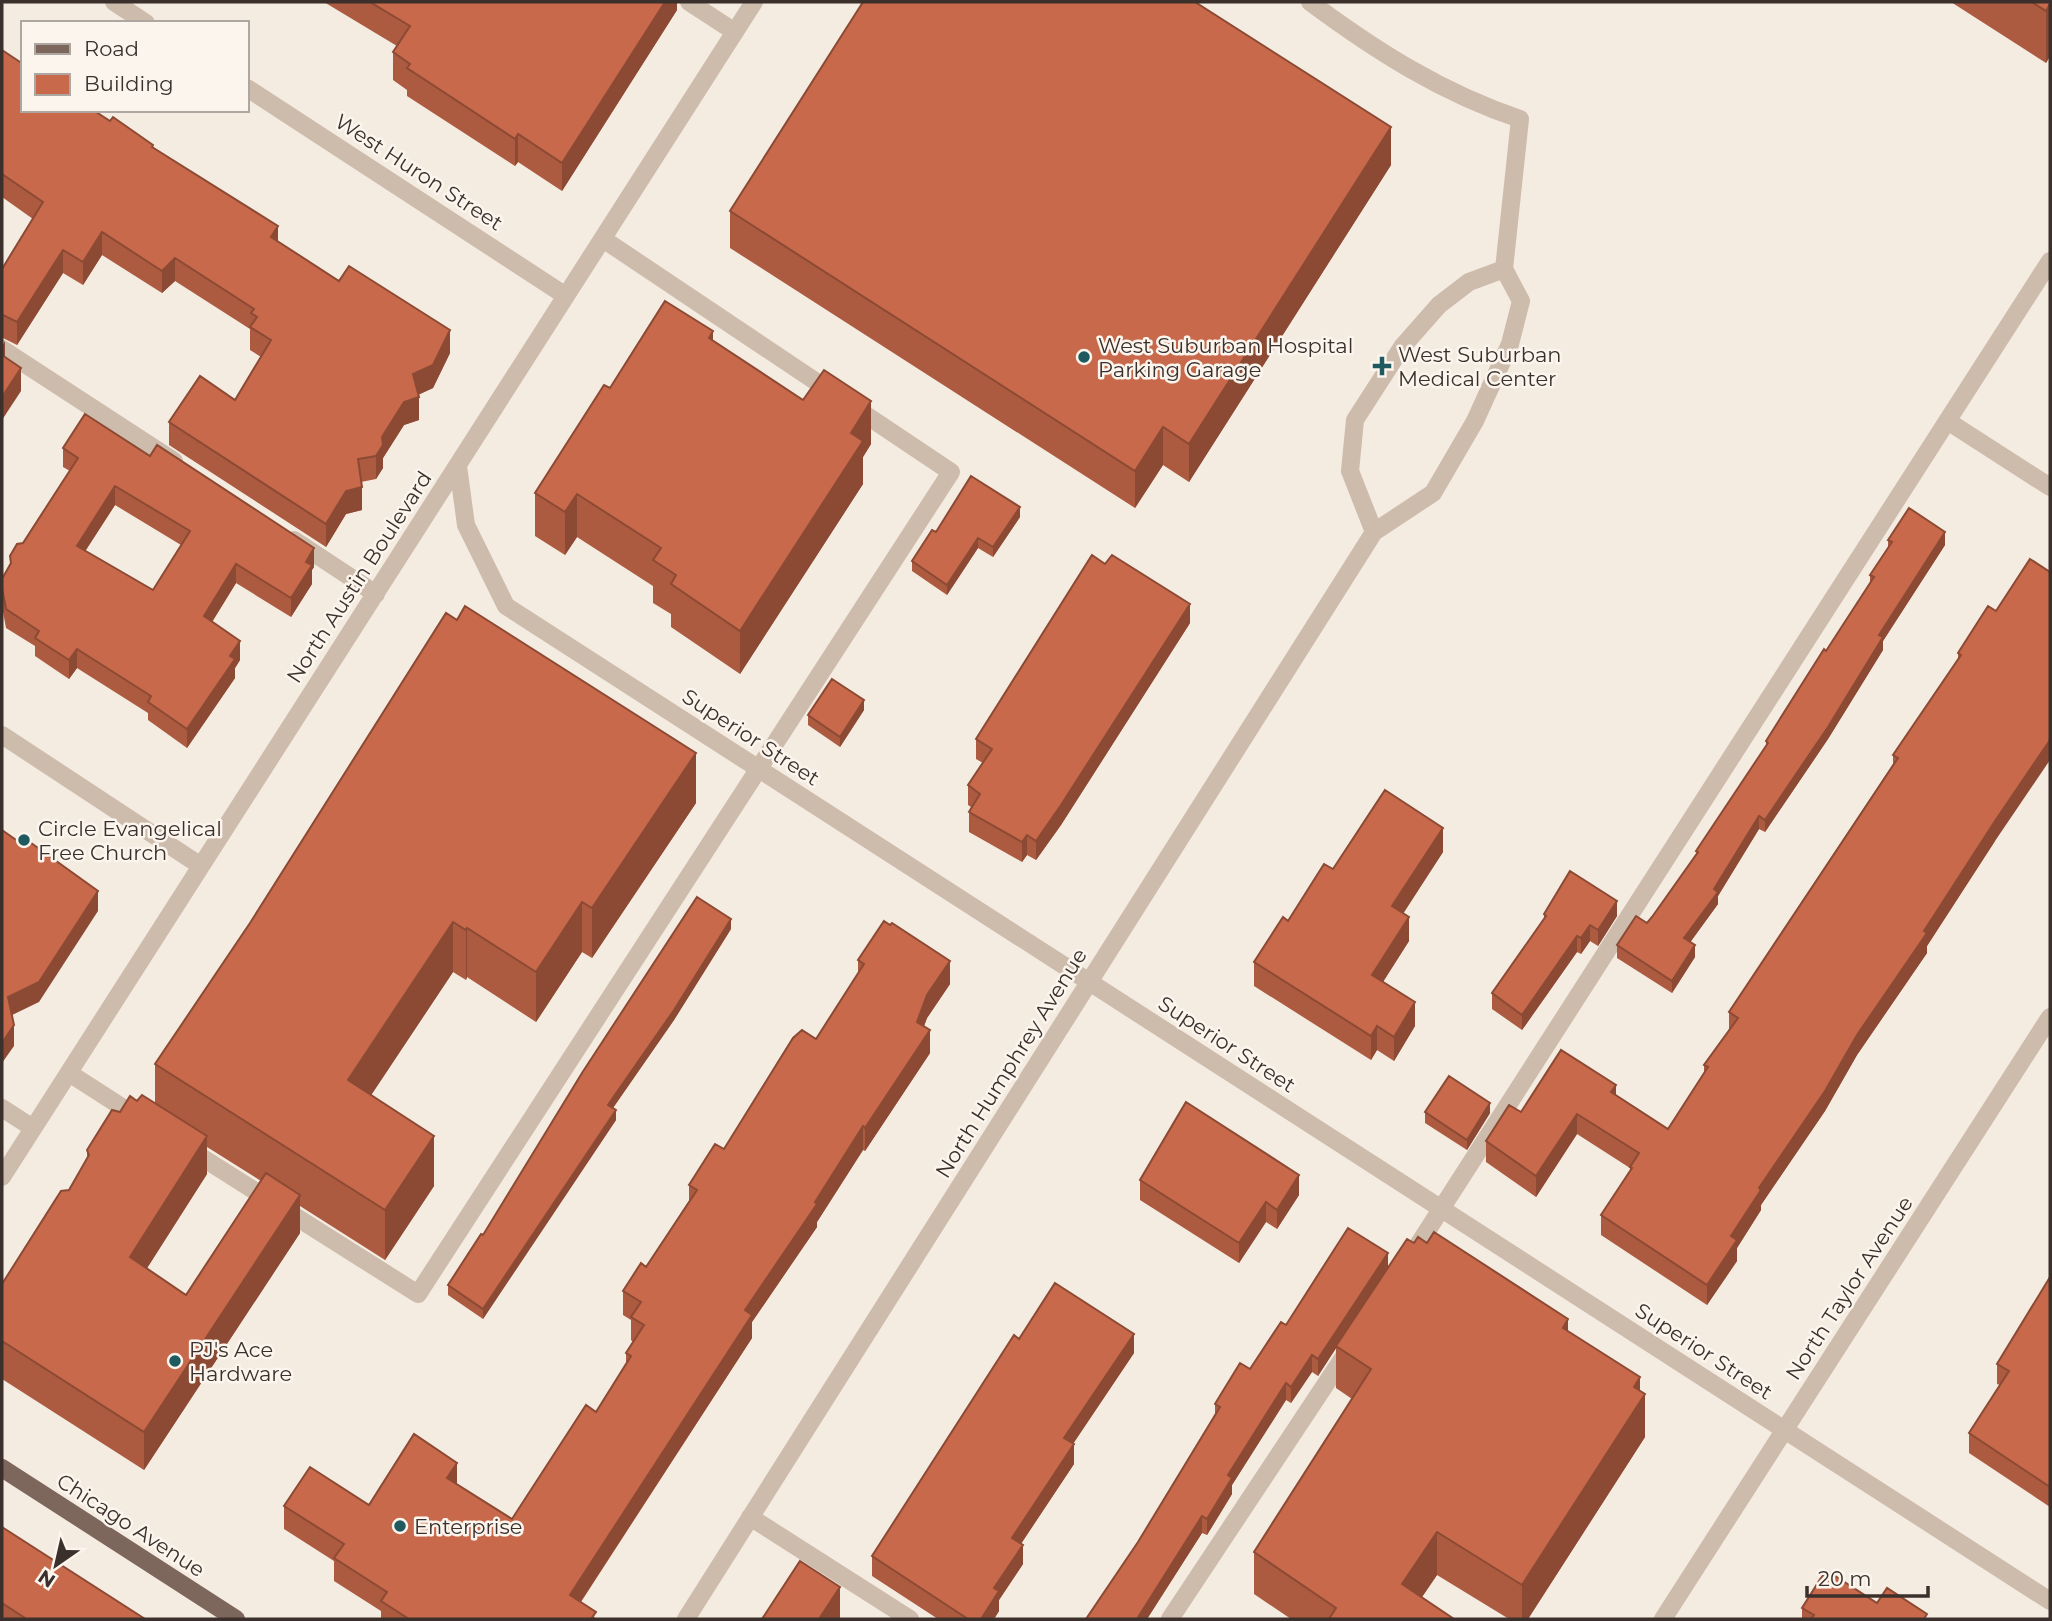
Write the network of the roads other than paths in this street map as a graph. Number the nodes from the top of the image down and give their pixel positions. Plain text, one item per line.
1 (114, 2) edge
2 (689, 2) edge
3 (754, 2) edge
4 (1297, 2) edge
5 (1310, 2) edge
6 (143, 21) edge
7 (1338, 23) junction
8 (735, 32) junction
9 (248, 89) edge
10 (603, 239) junction
11 (2050, 261) edge
12 (1504, 269) junction
13 (566, 296) junction
14 (2, 349) edge
15 (1949, 422) junction
16 (458, 466) junction
17 (185, 469) edge
18 (2050, 487) edge
19 (276, 529) edge
20 (1374, 532) junction
21 (376, 594) junction
22 (2, 735) edge
23 (759, 769) junction
24 (201, 866) junction
25 (1089, 982) junction
26 (2050, 1017) edge
27 (69, 1073) junction
28 (2, 1108) edge
29 (33, 1128) junction
30 (2, 1177) edge
31 (1442, 1209) junction
32 (1398, 1276) edge
33 (1360, 1333) edge
34 (1784, 1430) junction
35 (2, 1468) edge
36 (750, 1517) junction
37 (2050, 1601) edge
38 (236, 1619) edge
39 (685, 1619) edge
40 (910, 1619) edge
41 (1170, 1619) edge
42 (1663, 1619) edge

1 - 6 street
2 - 8 street
3 - 8 street, North Austin Boulevard
4 - 7 street
5 - 7 street
7 - 12 street
8 - 10 street, North Austin Boulevard
9 - 13 street, West Huron Street
10 - 13 street, North Austin Boulevard
10 - 23 street
11 - 15 street
12 - 20 street, North Humphrey Avenue
12 - 20 street
13 - 16 street, North Austin Boulevard
14 - 17 street
15 - 18 street
15 - 31 street
16 - 21 street, North Austin Boulevard
16 - 23 street, Superior Street
19 - 21 street
20 - 25 street, North Humphrey Avenue
21 - 24 street, North Austin Boulevard
22 - 24 street
23 - 25 street, Superior Street
23 - 27 street
24 - 27 street, North Austin Boulevard
25 - 31 street, Superior Street
25 - 36 street, North Humphrey Avenue
26 - 34 street, North Taylor Avenue
27 - 29 street, North Austin Boulevard
28 - 29 street
29 - 30 street, North Austin Boulevard
31 - 32 street
31 - 34 street, Superior Street
33 - 41 street
34 - 37 street, Superior Street
34 - 42 street, North Taylor Avenue
35 - 38 main road, Chicago Avenue
36 - 39 street, North Humphrey Avenue
36 - 40 street

